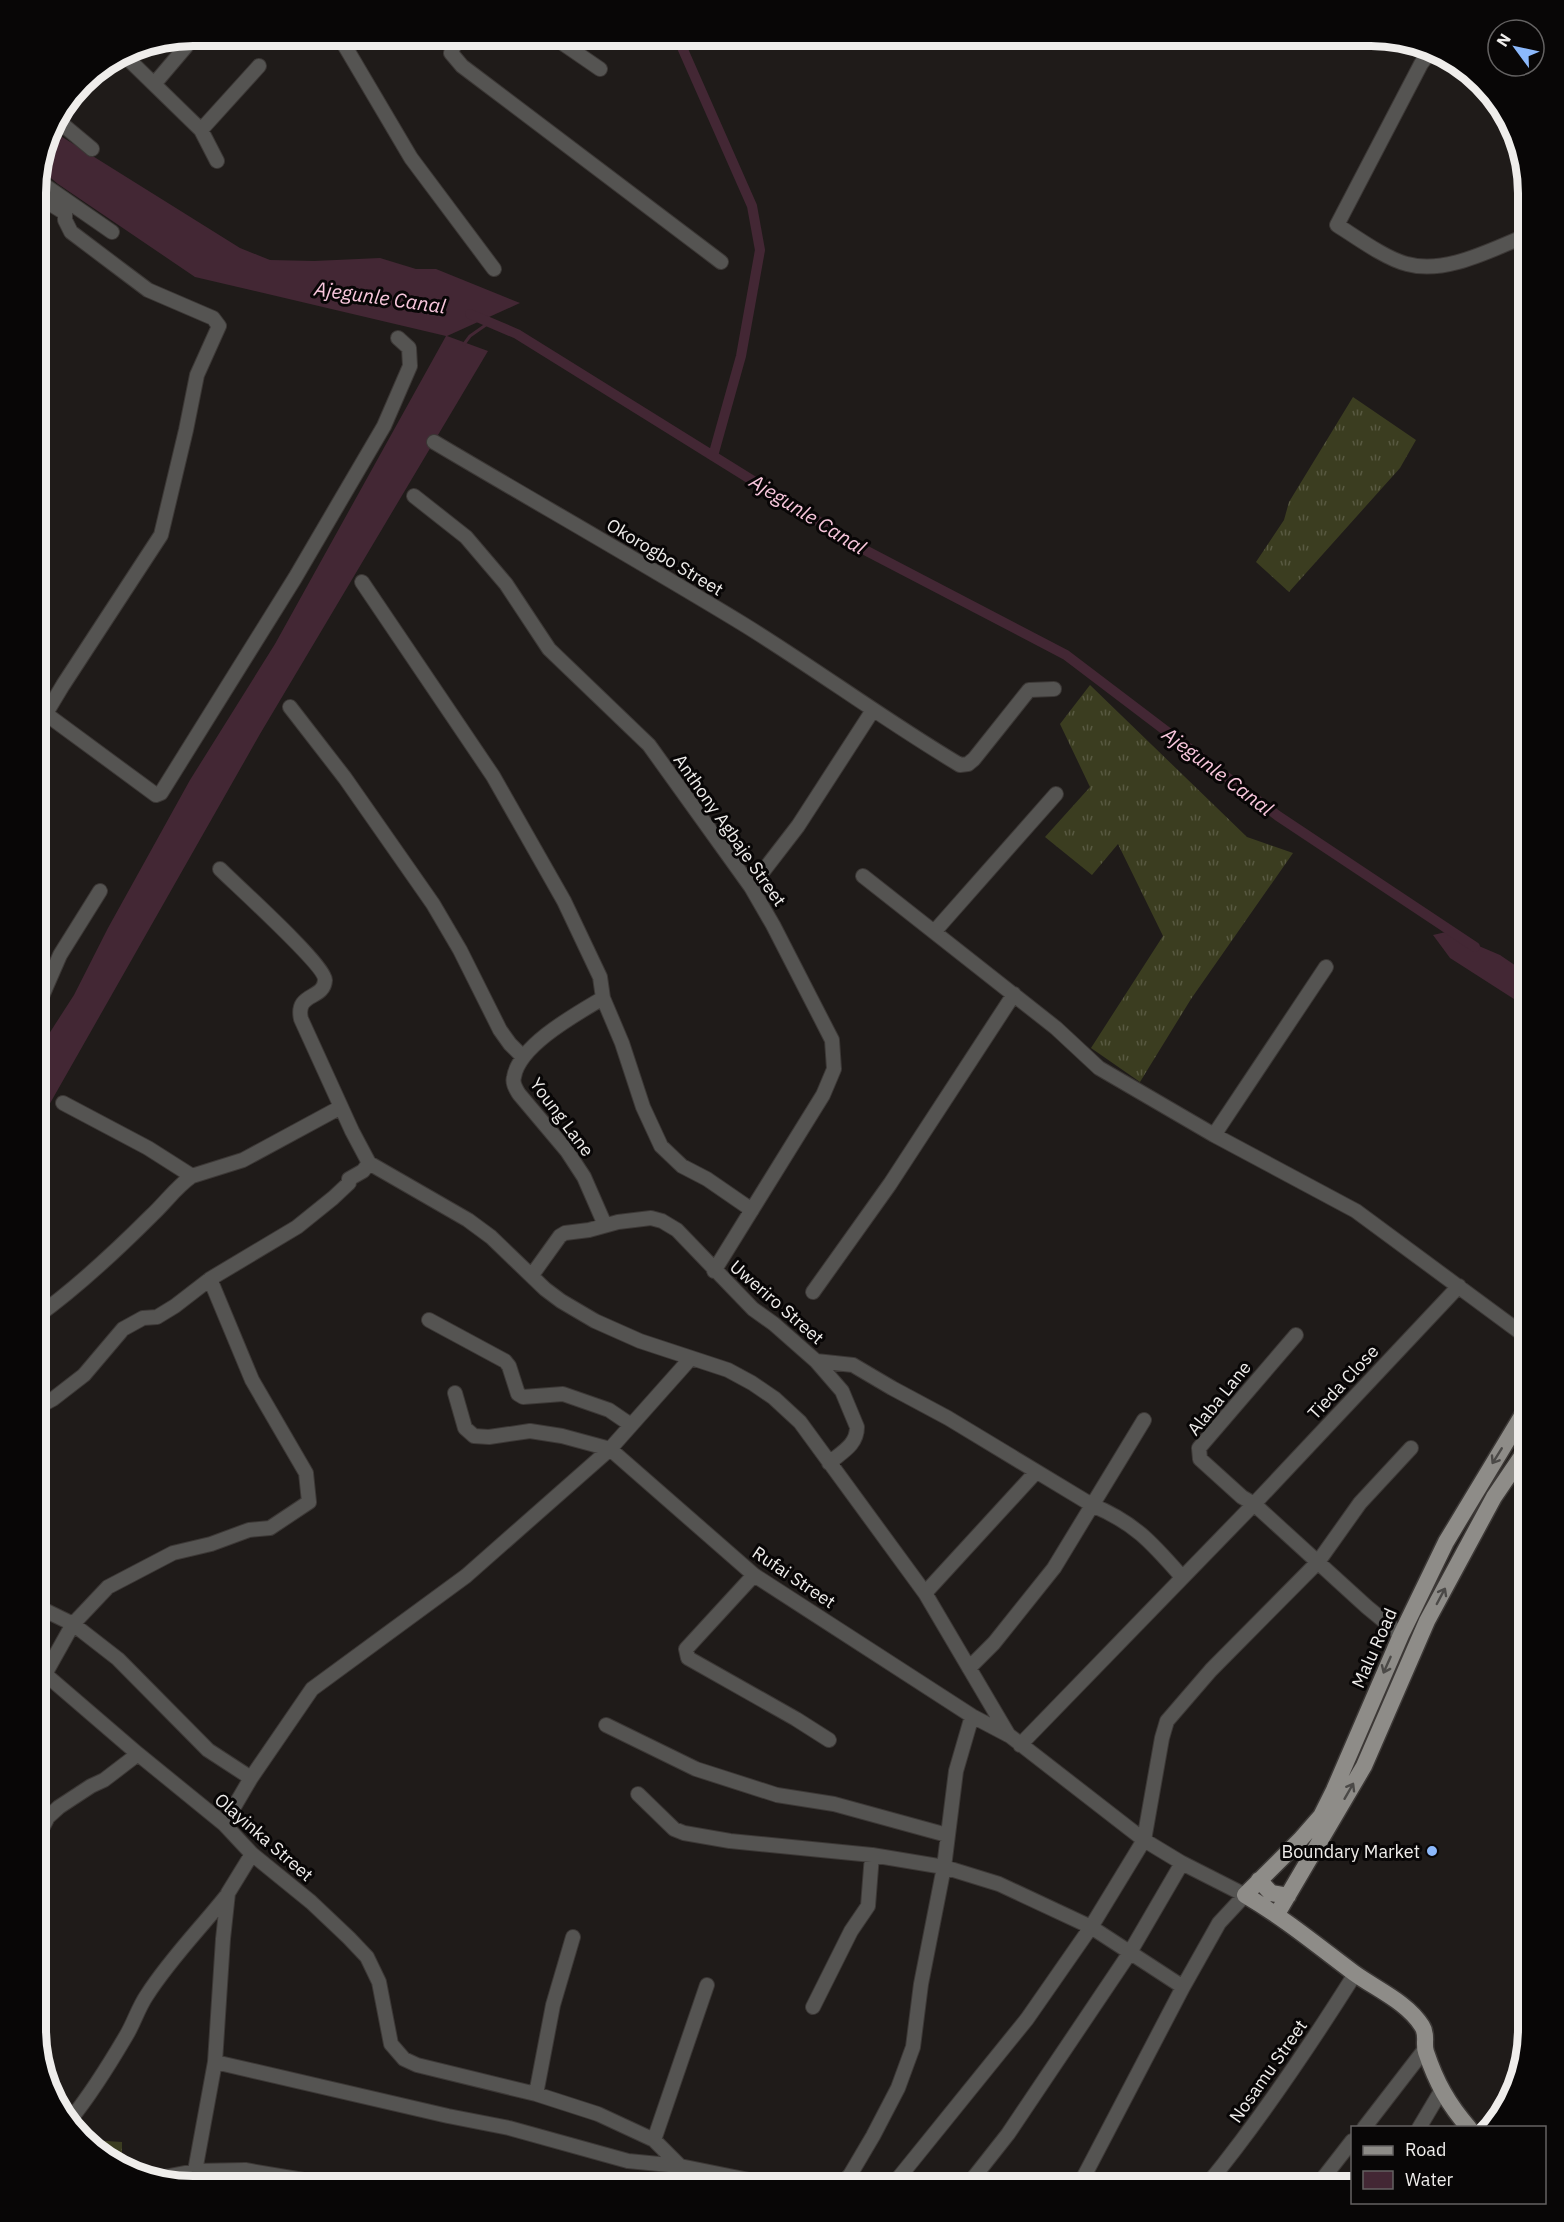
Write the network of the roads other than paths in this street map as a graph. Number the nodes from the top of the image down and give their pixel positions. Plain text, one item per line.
1 (186, 47) edge
2 (345, 47) edge
3 (454, 47) edge
4 (568, 47) edge
5 (1425, 58) edge
6 (131, 61) edge
7 (259, 66) dead end
8 (600, 69) dead end
9 (155, 83) junction
10 (64, 125) edge
11 (201, 130) junction
12 (92, 149) dead end
13 (217, 161) dead end
14 (47, 193) edge
15 (47, 196) edge
16 (112, 232) dead end
17 (1518, 239) edge
18 (721, 262) dead end
19 (494, 269) dead end
20 (398, 338) dead end
21 (434, 442) dead end
22 (414, 496) dead end
23 (362, 582) dead end
24 (1054, 689) dead end
25 (290, 707) dead end
26 (873, 710) junction
27 (47, 713) edge
28 (46, 714) edge
29 (1056, 794) dead end
30 (220, 869) dead end
31 (863, 876) dead end
32 (751, 887) junction
33 (100, 891) dead end
34 (934, 932) junction
35 (1326, 967) dead end
36 (47, 986) edge
37 (1014, 994) junction
38 (603, 998) junction
39 (523, 1057) junction
40 (63, 1104) dead end
41 (341, 1107) junction
42 (1214, 1135) junction
43 (369, 1163) junction
44 (192, 1176) junction
45 (752, 1210) junction
46 (605, 1225) junction
47 (714, 1271) junction
48 (532, 1275) junction
49 (210, 1279) junction
50 (1459, 1286) junction
51 (813, 1292) dead end
52 (46, 1310) edge
53 (429, 1320) dead end
54 (1518, 1330) edge
55 (1296, 1335) dead end
56 (691, 1358) junction
57 (816, 1361) junction
58 (455, 1393) dead end
59 (46, 1403) edge
60 (1144, 1420) dead end
61 (1518, 1422) edge
62 (631, 1425) junction
63 (1411, 1448) dead end
64 (610, 1449) junction
65 (1518, 1462) edge
66 (829, 1463) junction
67 (1036, 1472) junction
68 (1254, 1504) junction
69 (1092, 1505) junction
70 (1318, 1562) junction
71 (754, 1575) junction
72 (1182, 1577) junction
73 (925, 1593) junction
74 (46, 1611) edge
75 (1412, 1611) junction
76 (1427, 1621) junction
77 (73, 1624) junction
78 (1401, 1635) junction
79 (46, 1663) edge
80 (969, 1668) junction
81 (46, 1677) edge
82 (972, 1716) junction
83 (606, 1725) dead end
84 (829, 1740) dead end
85 (1015, 1740) junction
86 (138, 1754) junction
87 (250, 1778) junction
88 (638, 1794) dead end
89 (46, 1821) edge
90 (224, 1824) junction
91 (947, 1835) junction
92 (1144, 1840) junction
93 (252, 1854) junction
94 (872, 1855) junction
95 (1182, 1863) junction
96 (944, 1866) junction
97 (1259, 1880) junction
98 (228, 1893) junction
99 (1288, 1896) junction
100 (1242, 1899) junction
101 (1277, 1914) junction
102 (1091, 1927) junction
103 (573, 1937) dead end
104 (1129, 1954) junction
105 (1355, 1974) junction
106 (707, 1985) dead end
107 (1183, 1987) junction
108 (813, 2007) dead end
109 (1425, 2049) junction
110 (214, 2062) junction
111 (1441, 2091) junction
112 (536, 2094) junction
113 (74, 2114) edge
114 (1365, 2126) edge
115 (1420, 2126) edge
116 (1468, 2126) edge
117 (654, 2140) junction
118 (1351, 2144) edge
119 (680, 2166) junction
120 (195, 2171) junction
121 (178, 2174) edge
122 (275, 2175) edge
123 (727, 2175) edge
124 (849, 2176) edge
125 (900, 2176) edge
126 (975, 2176) edge
127 (1084, 2176) edge
128 (1214, 2176) edge
129 (1325, 2176) edge

1 - 9 street
2 - 19 street
3 - 18 street
4 - 8 street
5 - 17 street
6 - 9 street
7 - 11 street
9 - 11 street
10 - 12 street
11 - 13 street
14 - 16 street
15 - 27 street
20 - 28 street
21 - 26 street, Okorogbo Street
22 - 32 street, Anthony Agbaje Street
23 - 38 street
24 - 26 street, Okorogbo Street
25 - 39 street
26 - 32 street
29 - 34 street
30 - 41 street
31 - 34 street
32 - 45 street, Anthony Agbaje Street
33 - 36 street
34 - 37 street
35 - 42 street
37 - 42 street
37 - 51 street
38 - 39 street, Young Lane
38 - 45 street
39 - 46 street, Young Lane
40 - 44 street
41 - 43 street
41 - 44 street
42 - 50 street
43 - 48 street
43 - 49 street
44 - 52 street
45 - 47 street, Anthony Agbaje Street
46 - 47 street, Uweriro Street
46 - 48 street, Uweriro Street
47 - 57 street, Uweriro Street
48 - 56 street
49 - 59 street
49 - 77 street
50 - 54 street
50 - 68 street, Tieda Close
53 - 62 street
55 - 68 street, Alaba Lane
56 - 62 street
56 - 66 street
57 - 66 street, Uweriro Street
57 - 67 street
58 - 64 street
60 - 69 street
61 -> 75 main road, Malu Road
62 - 64 street
63 - 70 street
64 - 71 street, Rufai Street
64 - 87 street
76 -> 65 main road, Malu Road
66 - 73 street
67 - 69 street
67 - 73 street
68 - 70 street, Alaba Lane
68 - 72 street, Tieda Close
69 - 72 street
69 - 80 street
70 - 78 street, Alaba Lane
70 - 92 street
71 - 82 street, Rufai Street
71 - 84 street
72 - 85 street, Tieda Close
73 - 80 street
74 - 77 street
75 - 76 main road
75 - 78 main road, Malu Road
99 -> 76 main road, Malu Road
77 - 79 street
77 - 87 street
78 -> 97 main road, Malu Road
80 - 85 street
81 - 86 street, Olayinka Street
82 - 85 street, Rufai Street
82 - 91 street
83 - 91 street
85 - 92 street
86 - 89 street
86 - 90 street, Olayinka Street
87 - 90 street
88 - 94 street
90 - 93 street, Olayinka Street
91 - 96 street
92 - 95 street
92 - 102 street
93 - 98 street
93 - 112 street, Olayinka Street
94 - 96 street
94 - 108 street
95 - 100 street
95 - 104 street
96 - 102 street
96 - 124 street
97 - 99 main road
97 - 100 main road, Malu Road
98 - 110 street
98 - 113 street
99 - 101 main road, Malu Road
100 - 101 main road
100 - 107 street
101 - 105 main road
102 - 104 street
102 - 125 street
103 - 112 street
104 - 107 street
104 - 126 street
105 - 109 main road
105 - 128 street, Nosamu Street
106 - 117 street
107 - 127 street
109 - 111 main road
109 - 114 street
110 - 119 street
110 - 120 street
111 - 115 street
111 - 116 main road
112 - 117 street
117 - 119 street
118 - 129 street
119 - 123 street
120 - 121 street
120 - 122 street

